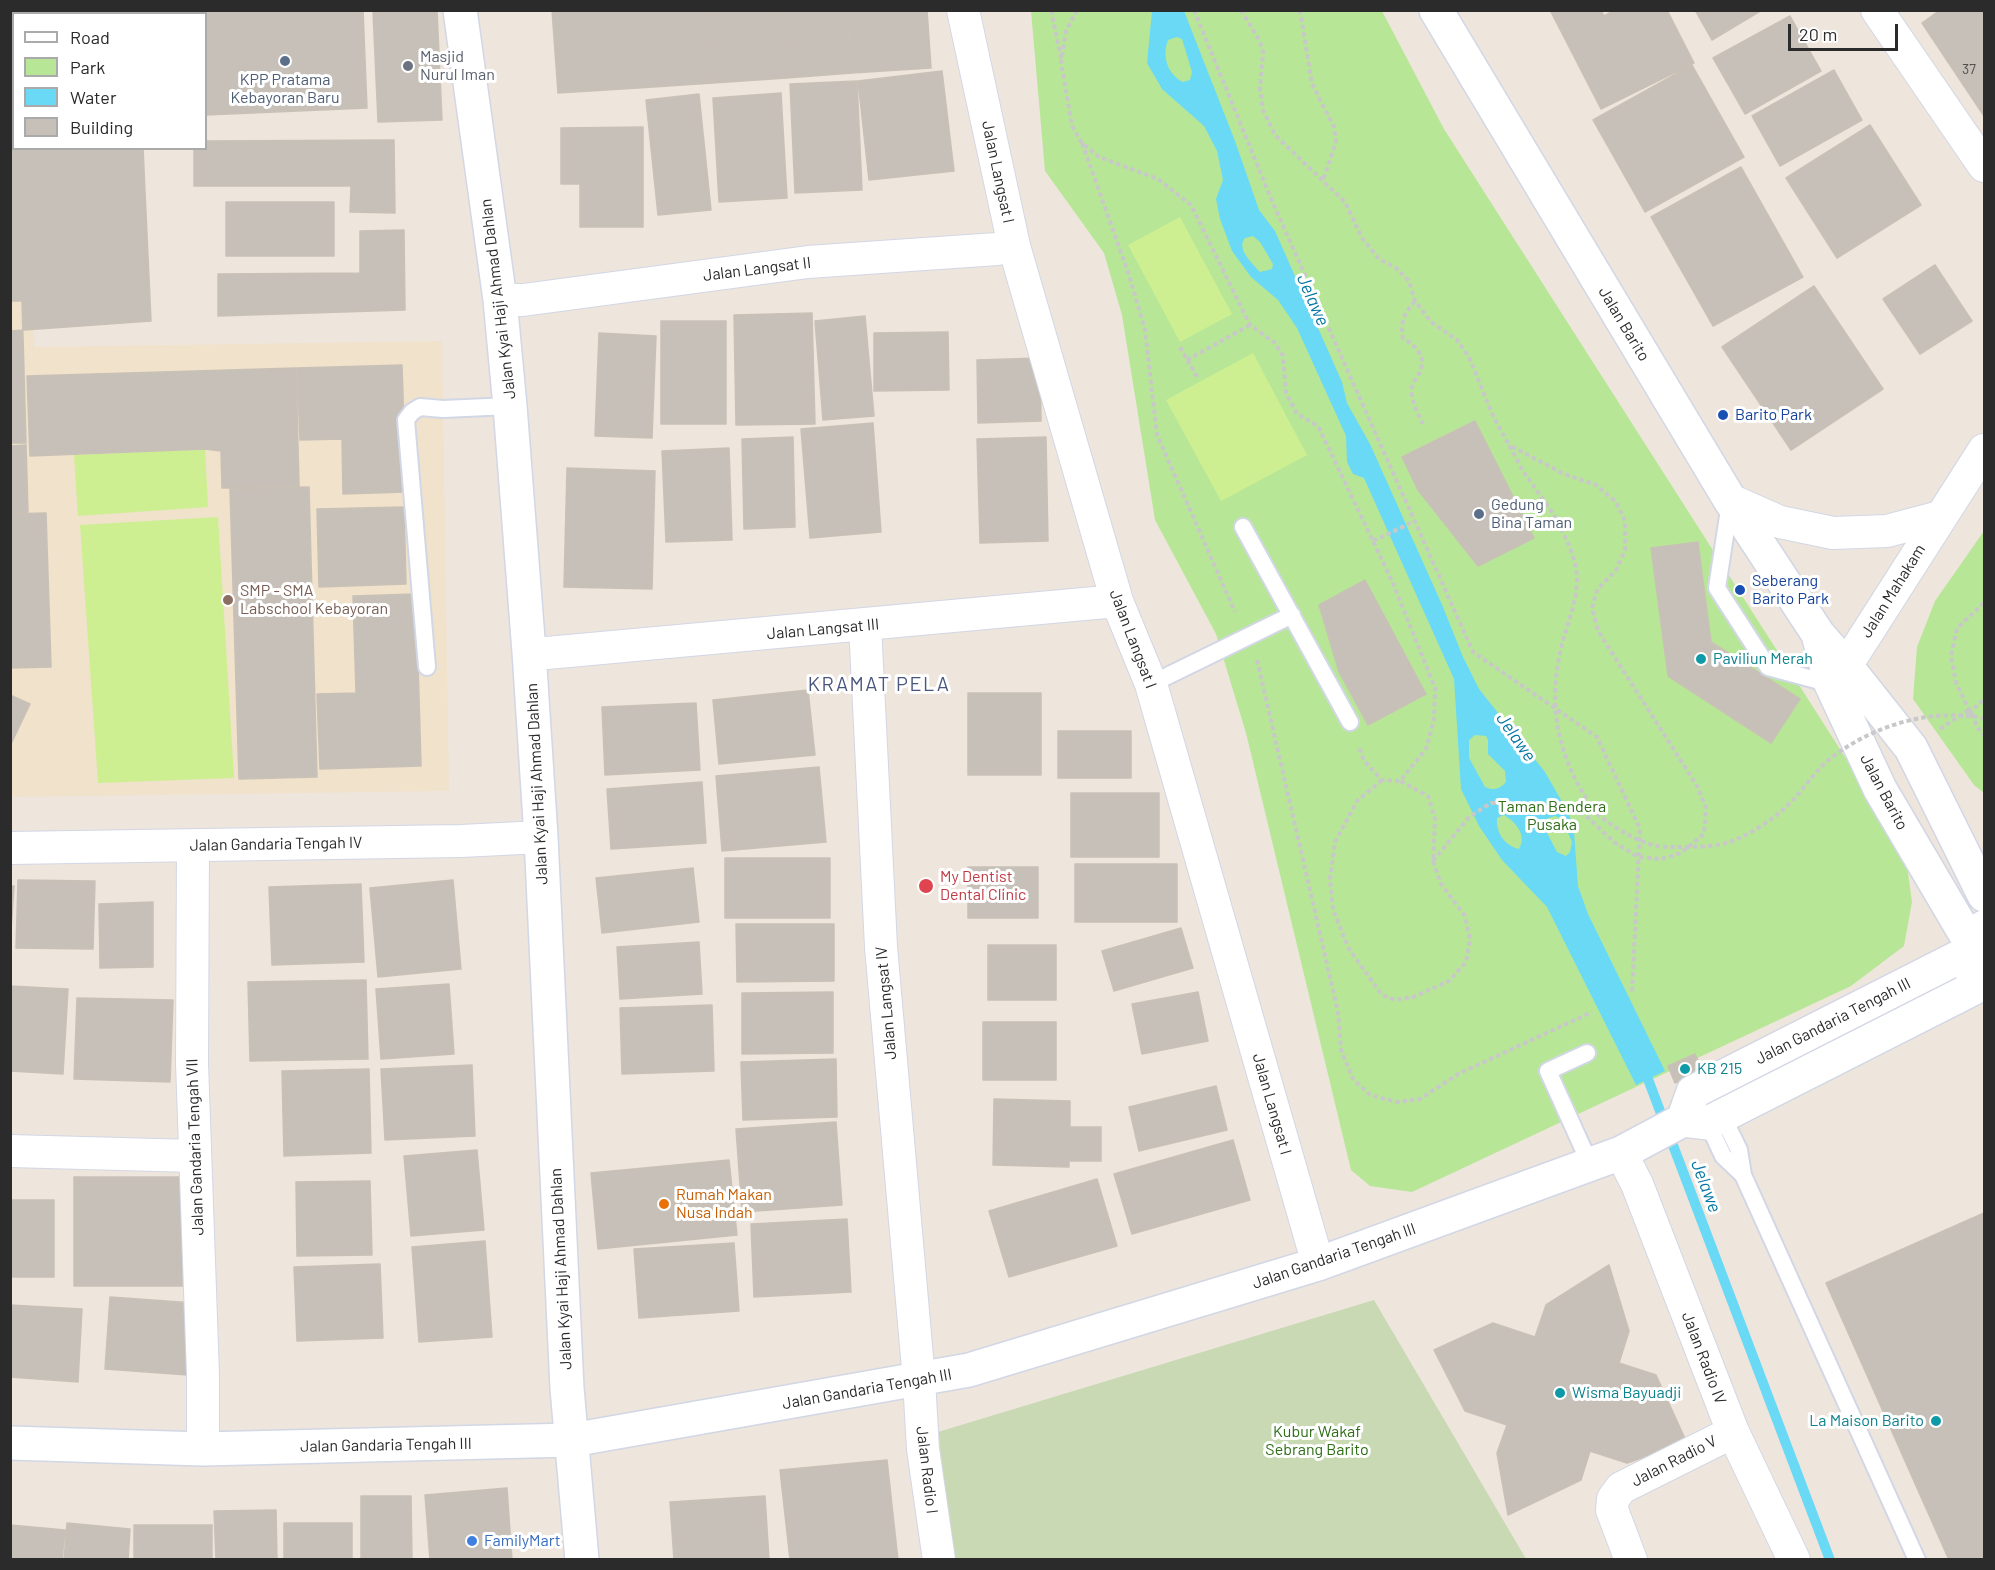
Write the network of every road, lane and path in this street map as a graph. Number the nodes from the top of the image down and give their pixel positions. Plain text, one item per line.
1 (460, 10) edge
2 (963, 10) edge
3 (1051, 10) edge
4 (1077, 10) edge
5 (1194, 10) edge
6 (1240, 10) edge
7 (1300, 10) edge
8 (1437, 10) edge
9 (1878, 10) edge
10 (1061, 62) junction
11 (1082, 143) junction
12 (1984, 166) edge
13 (1323, 180) junction
14 (1014, 246) junction
15 (500, 300) junction
16 (1415, 301) junction
17 (1250, 325) junction
18 (1180, 347) dead end
19 (1187, 360) junction
20 (1197, 377) dead end
21 (510, 406) junction
22 (1423, 424) dead end
23 (1509, 446) junction
24 (1984, 450) edge
25 (1730, 500) junction
26 (1940, 517) junction
27 (1413, 523) junction
28 (1243, 527) dead end
29 (1373, 541) junction
30 (1117, 601) junction
31 (1984, 603) edge
32 (1292, 615) junction
33 (865, 625) junction
34 (1246, 637) junction
35 (529, 652) junction
36 (427, 667) dead end
37 (1838, 675) junction
38 (1150, 684) junction
39 (1984, 700) edge
40 (1968, 715) junction
41 (1984, 718) edge
42 (1350, 722) joint
43 (1984, 735) edge
44 (1382, 780) junction
45 (1400, 781) junction
46 (541, 837) junction
47 (193, 846) junction
48 (10, 848) edge
49 (1638, 857) junction
50 (1433, 861) junction
51 (1984, 895) edge
52 (1974, 940) edge
53 (1984, 983) edge
54 (1632, 993) dead end
55 (1592, 1012) dead end
56 (1587, 1053) dead end
57 (1682, 1119) junction
58 (10, 1151) edge
59 (194, 1156) junction
60 (1590, 1164) junction
61 (1318, 1264) junction
62 (919, 1380) junction
63 (1733, 1432) junction
64 (572, 1440) junction
65 (10, 1443) edge
66 (203, 1449) junction
67 (582, 1560) edge
68 (939, 1560) edge
69 (1631, 1560) edge
70 (1794, 1560) edge
71 (1917, 1560) edge

1 - 15 main road, Jalan Kyai Haji Ahmad Dahlan
2 - 14 street, Jalan Langsat I
3 - 10 path
4 - 10 path
5 - 27 path
6 - 13 path
7 - 13 path
8 - 25 main road, Jalan Barito
9 - 12 street
10 - 11 path
11 - 17 path
11 - 34 path
13 - 16 path
14 - 15 street, Jalan Langsat II
14 - 30 street, Jalan Langsat I
15 - 21 main road, Jalan Kyai Haji Ahmad Dahlan
16 - 22 path
16 - 23 path
17 - 19 path
17 - 29 path
18 - 19 path
19 - 20 path
21 - 35 main road, Jalan Kyai Haji Ahmad Dahlan
21 - 36 lane
23 - 40 path, bridge
23 - 49 path
24 - 26 street, Jalan Mahakam
25 - 26 street, Jalan Mahakam
25 - 37 main road, Jalan Barito
25 - 37 lane
26 - 37 street, Jalan Mahakam
27 - 29 path
27 - 49 path
28 - 32 lane
29 - 45 path
30 - 33 street, Jalan Langsat III
30 - 38 street, Jalan Langsat I
31 - 43 path
32 - 34 lane
32 - 42 lane
33 - 35 street, Jalan Langsat III
33 - 62 street, Jalan Langsat IV
34 - 38 lane
34 - 55 path
35 - 46 main road, Jalan Kyai Haji Ahmad Dahlan
37 - 51 main road, Jalan Barito
37 - 52 main road, Jalan Barito
38 - 61 street, Jalan Langsat I
39 - 40 path, bridge
40 - 41 path, bridge
42 - 44 path
44 - 45 path
44 - 50 path
45 - 50 path
46 - 47 street, Jalan Gandaria Tengah IV
46 - 64 main road, Jalan Kyai Haji Ahmad Dahlan
47 - 48 street, Jalan Gandaria Tengah IV
47 - 59 street, Jalan Gandaria Tengah VII
49 - 50 path
49 - 54 path
52 - 53 main road, Jalan Barito
52 - 57 main road, Jalan Gandaria Tengah III
53 - 57 main road, Jalan Gandaria Tengah III
56 - 60 lane
57 - 60 main road, Jalan Gandaria Tengah III
57 - 63 street, Jalan Radio IV
57 - 71 lane
58 - 59 street
59 - 66 street, Jalan Gandaria Tengah VII
60 - 61 main road, Jalan Gandaria Tengah III
61 - 62 main road, Jalan Gandaria Tengah III
62 - 64 main road, Jalan Gandaria Tengah III
62 - 68 street, Jalan Radio I
63 - 69 street, Jalan Radio V
63 - 70 street, Jalan Radio IV
64 - 66 main road, Jalan Gandaria Tengah III
64 - 67 main road, Jalan Kyai Haji Ahmad Dahlan
65 - 66 main road, Jalan Gandaria Tengah III

